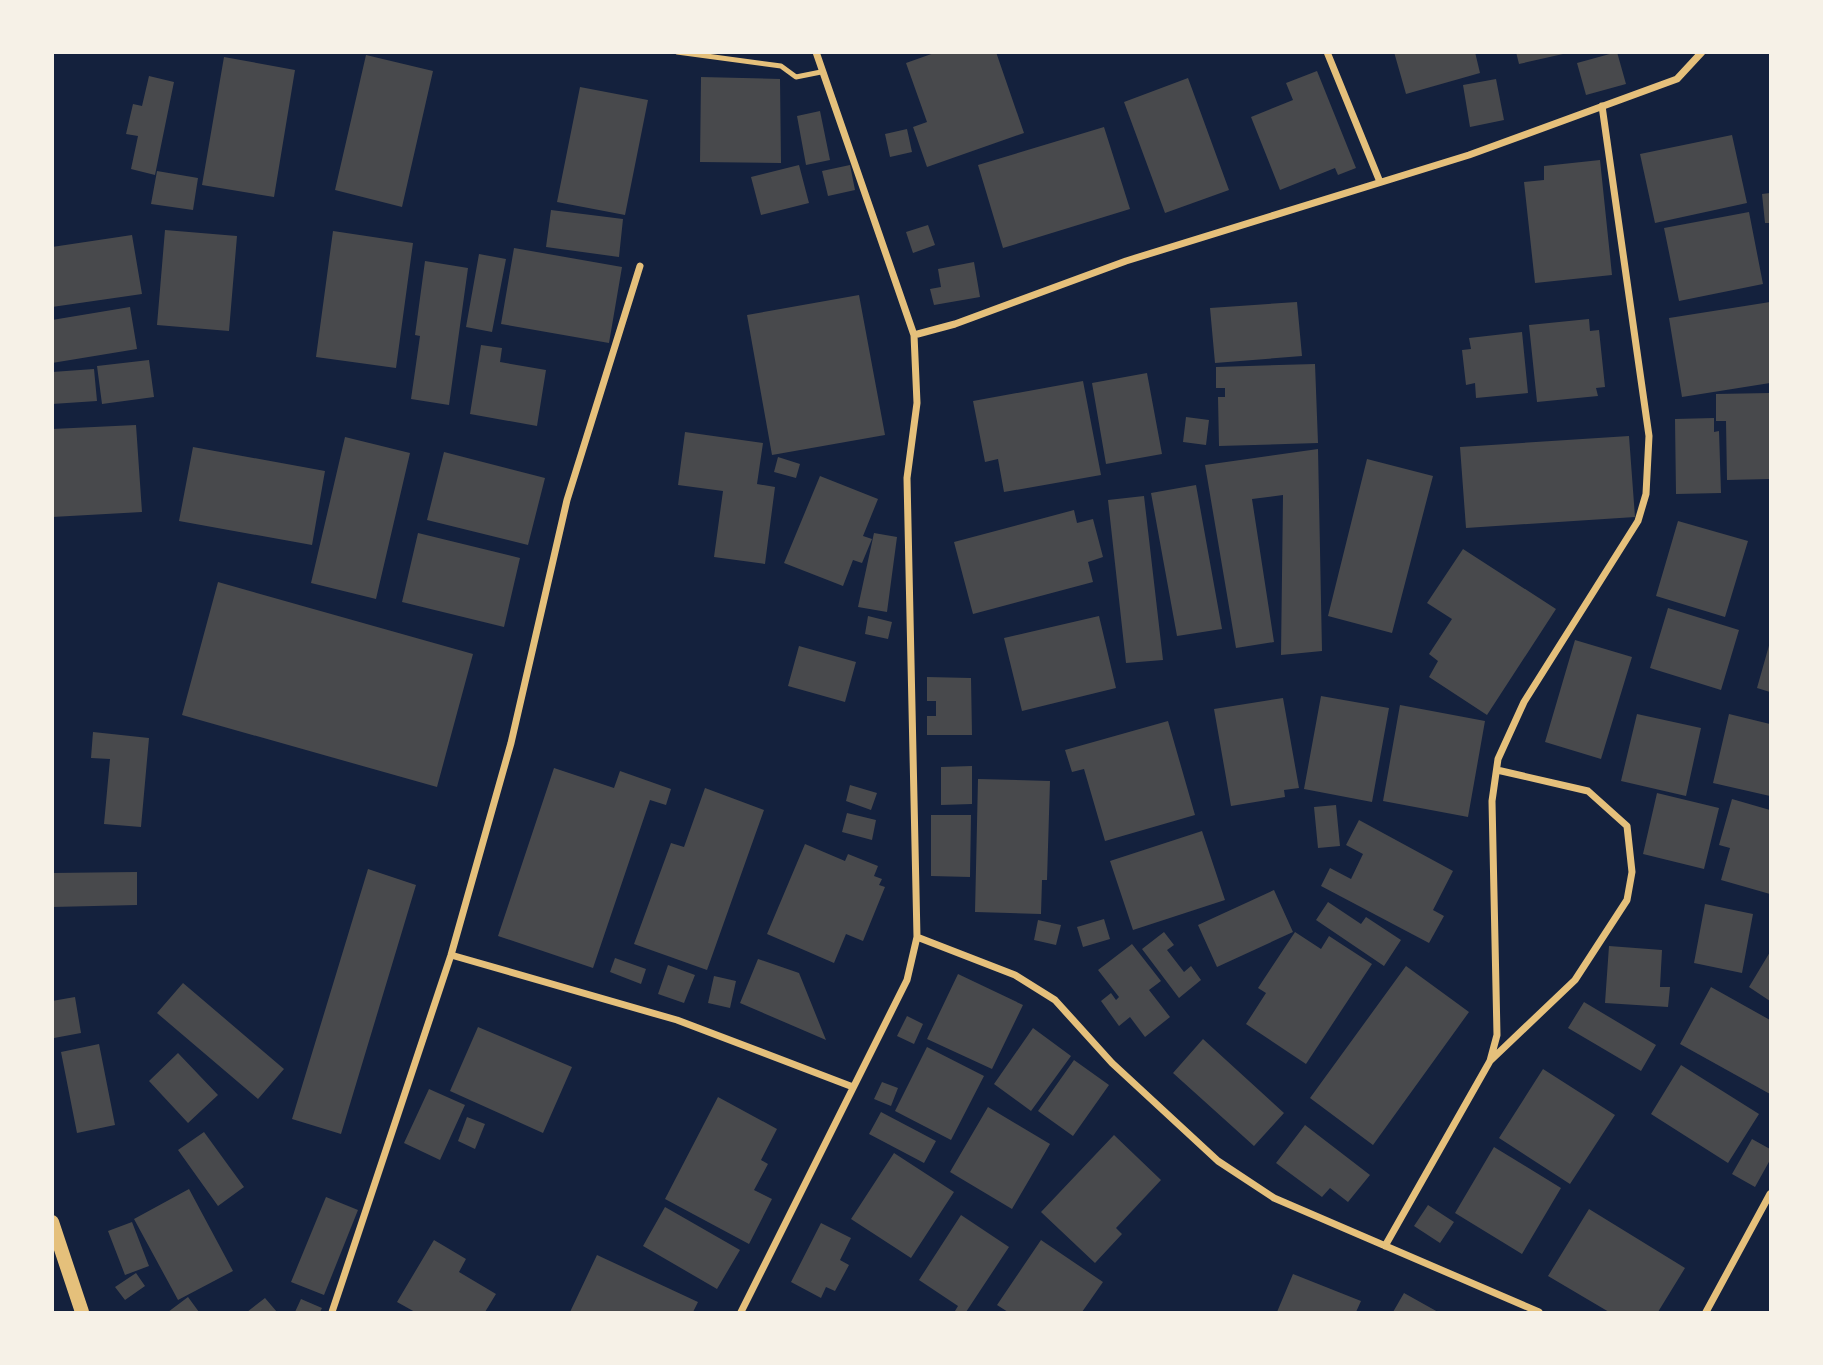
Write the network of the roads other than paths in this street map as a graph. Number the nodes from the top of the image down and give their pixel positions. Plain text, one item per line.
1 (677, 52) edge
2 (816, 52) edge
3 (1327, 52) edge
4 (1702, 52) edge
5 (821, 72) junction
6 (1602, 106) junction
7 (1380, 182) junction
8 (640, 266) dead end
9 (914, 335) junction
10 (1497, 771) junction
11 (917, 937) junction
12 (451, 955) junction
13 (1490, 1061) junction
14 (853, 1087) junction
15 (1770, 1194) edge
16 (52, 1222) edge
17 (1385, 1246) junction
18 (82, 1312) edge
19 (331, 1312) edge
20 (741, 1312) edge
21 (1539, 1312) edge
22 (1706, 1312) edge

1 - 5 lane
2 - 5 street
3 - 7 street
4 - 6 street
5 - 9 street
6 - 7 street
6 - 10 street
7 - 9 street
8 - 12 street
9 - 11 street
10 - 13 street
10 - 13 street
11 - 14 street
11 - 17 street
12 - 14 street
12 - 19 street
13 - 17 street
14 - 20 street
15 - 22 street
16 - 18 main road
17 - 21 street

